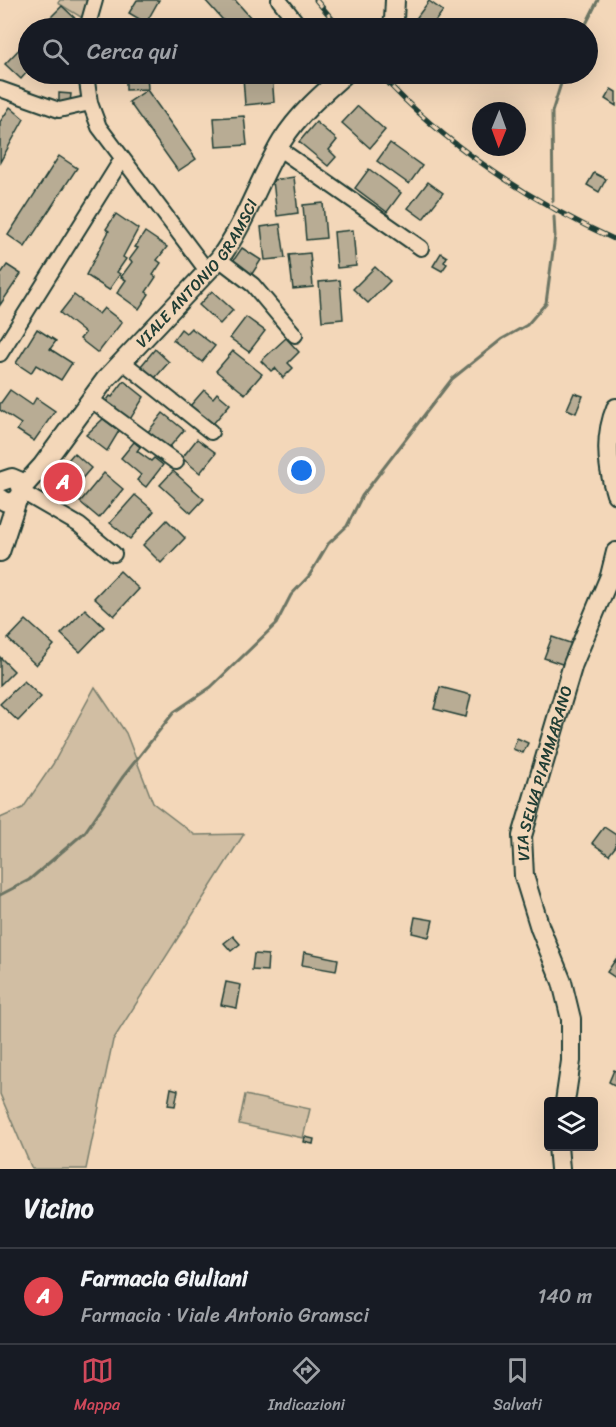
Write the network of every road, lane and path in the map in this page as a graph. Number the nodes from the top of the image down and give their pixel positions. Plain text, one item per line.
1 (95, 0) edge
2 (279, 0) edge
3 (395, 0) edge
4 (90, 18) edge
5 (293, 18) edge
6 (394, 18) edge
7 (87, 84) edge
8 (331, 84) edge
9 (0, 89) edge
10 (90, 103) junction
11 (278, 148) junction
12 (122, 159) junction
13 (421, 248) dead end
14 (214, 266) junction
15 (295, 335) dead end
16 (0, 354) edge
17 (123, 362) junction
18 (90, 399) junction
19 (616, 408) edge
20 (211, 432) dead end
21 (176, 462) dead end
22 (10, 489) edge
23 (616, 494) edge
24 (0, 552) edge
25 (616, 552) edge
26 (114, 554) dead end
27 (566, 1097) edge
28 (558, 1151) edge
29 (560, 1169) edge

1 - 4 street
2 - 5 street
3 - 6 street
7 - 10 street
8 - 11 street, VIALE ANTONIO GRAMSCI
9 - 10 street
10 - 12 street
11 - 13 street
11 - 14 street, VIALE ANTONIO GRAMSCI
12 - 14 street
12 - 16 street
14 - 15 street
14 - 17 street, VIALE ANTONIO GRAMSCI
17 - 18 street, VIALE ANTONIO GRAMSCI
17 - 20 street
18 - 21 street
18 - 22 street, VIALE ANTONIO GRAMSCI
19 - 23 street
22 - 24 street
22 - 26 street
25 - 27 street, VIA SELVA PIAMMARANO
28 - 29 street

